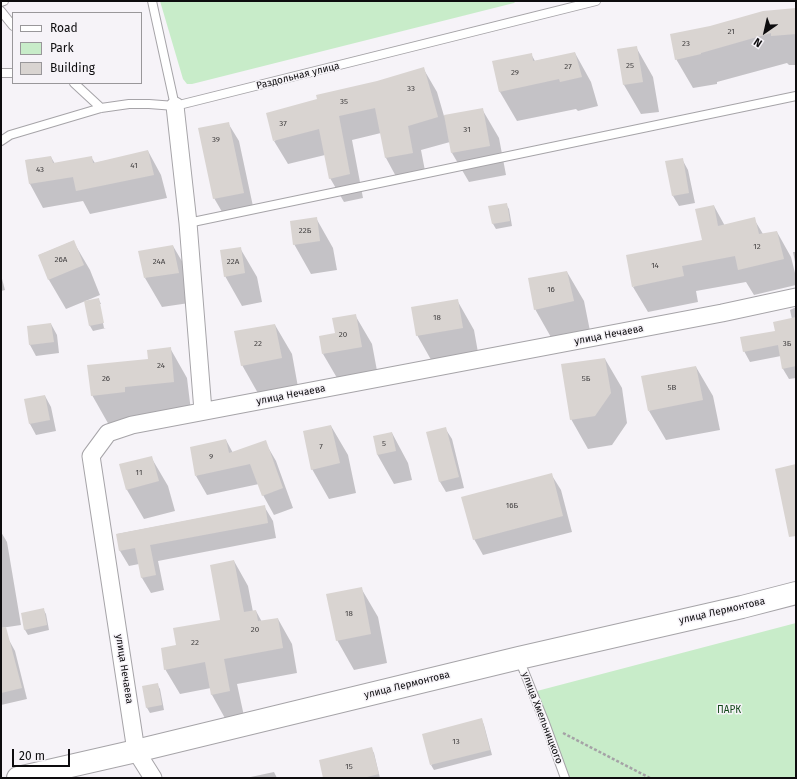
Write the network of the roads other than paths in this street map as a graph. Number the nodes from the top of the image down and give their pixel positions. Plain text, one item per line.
1 (4, 1) edge
2 (152, 1) edge
3 (596, 1) edge
4 (1, 2) edge
5 (1, 11) edge
6 (12, 25) edge
7 (1, 73) edge
8 (12, 73) edge
9 (75, 84) edge
10 (796, 96) edge
11 (175, 106) junction
12 (101, 108) junction
13 (1, 141) edge
14 (188, 222) junction
15 (796, 297) edge
16 (203, 411) junction
17 (796, 593) edge
18 (519, 658) junction
19 (136, 751) junction
20 (18, 778) edge
21 (153, 778) edge
22 (565, 778) edge

1 - 4 lane
2 - 11 lane
3 - 11 lane, Раздольная улица
5 - 6 lane
7 - 8 lane
9 - 12 lane
10 - 14 lane
11 - 12 lane, Раздольная улица
11 - 14 street
12 - 13 lane, Раздольная улица
14 - 16 street
15 - 16 street, улица Нечаева
16 - 19 street, улица Нечаева
17 - 18 main road, улица Лермонтова
18 - 19 main road, улица Лермонтова
18 - 22 lane, улица Хмельницкого
19 - 20 main road, улица Лермонтова
19 - 21 street

